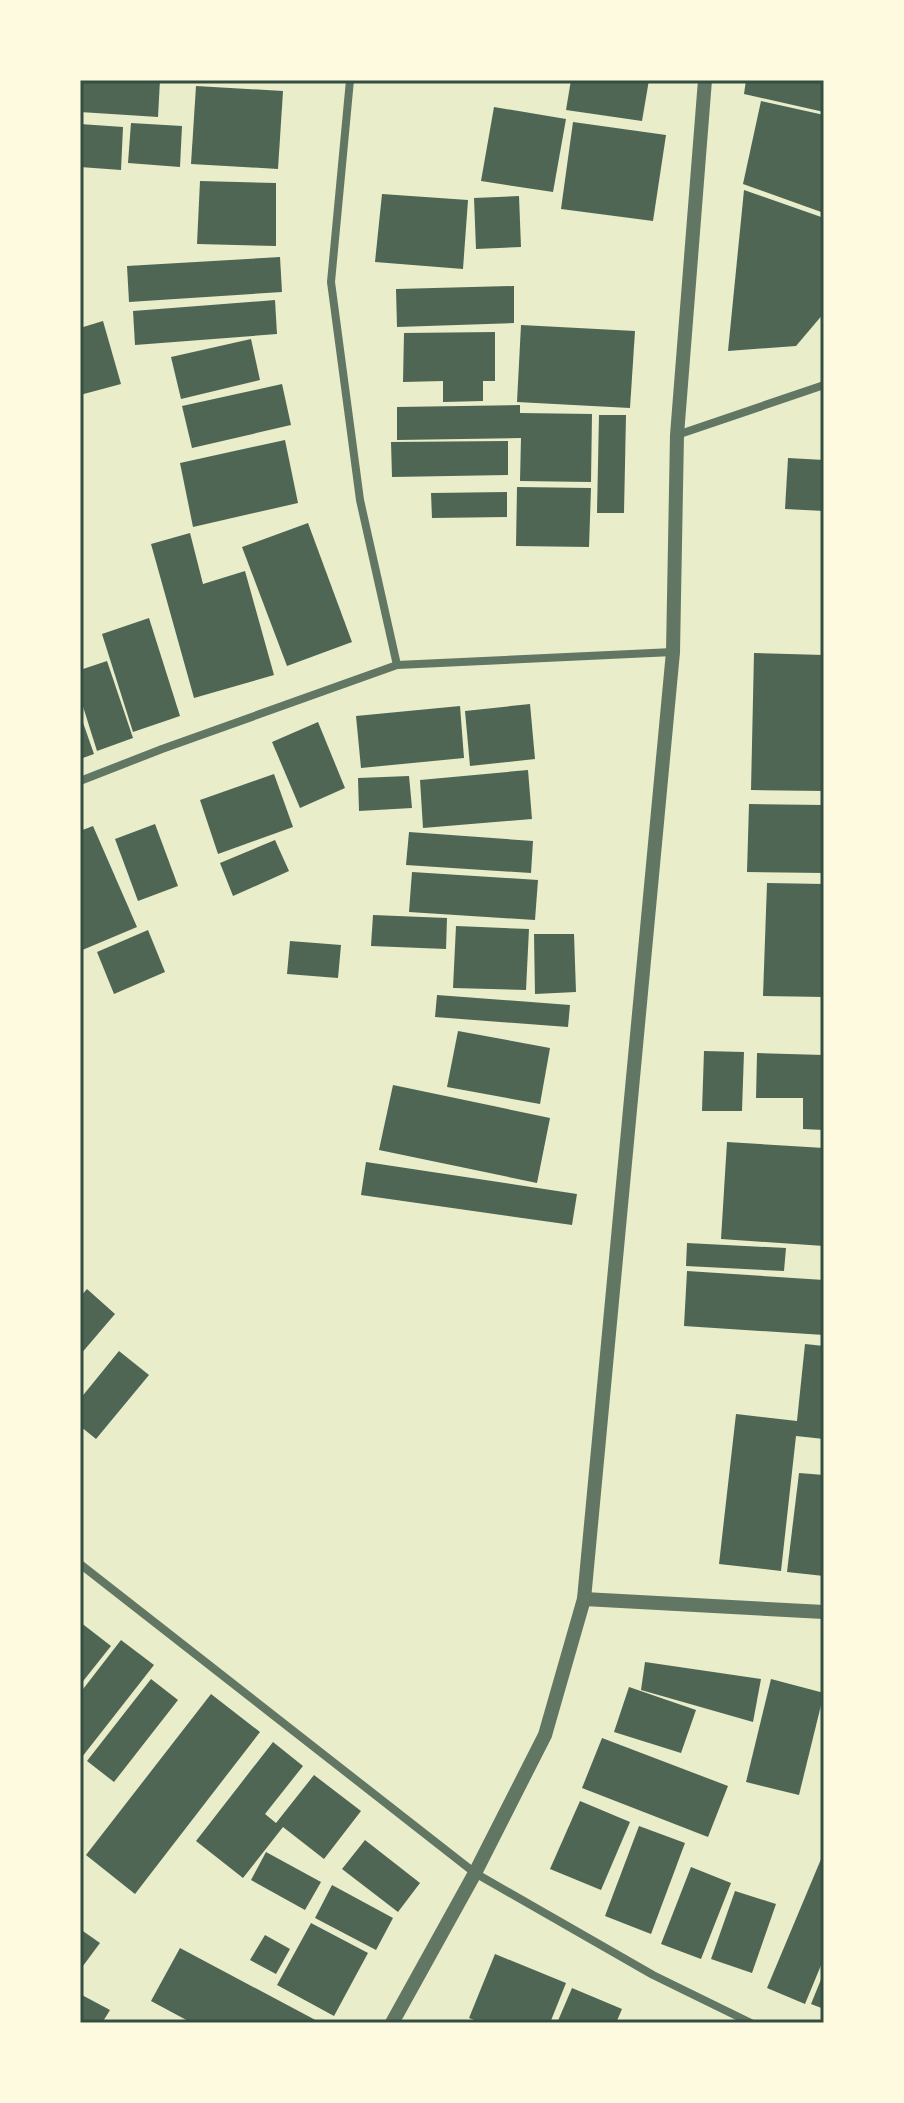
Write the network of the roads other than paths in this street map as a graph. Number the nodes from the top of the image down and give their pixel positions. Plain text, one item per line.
1 (350, 80) edge
2 (705, 80) edge
3 (824, 385) edge
4 (677, 435) junction
5 (673, 652) junction
6 (397, 665) junction
7 (80, 781) edge
8 (80, 1564) edge
9 (584, 1599) junction
10 (824, 1612) edge
11 (475, 1873) junction
12 (392, 2023) edge
13 (751, 2023) edge

1 - 6 street
2 - 4 street
3 - 4 street
4 - 5 street
5 - 6 street
5 - 9 street
6 - 7 street
8 - 11 street
9 - 10 street
9 - 11 street
11 - 12 street
11 - 13 street

